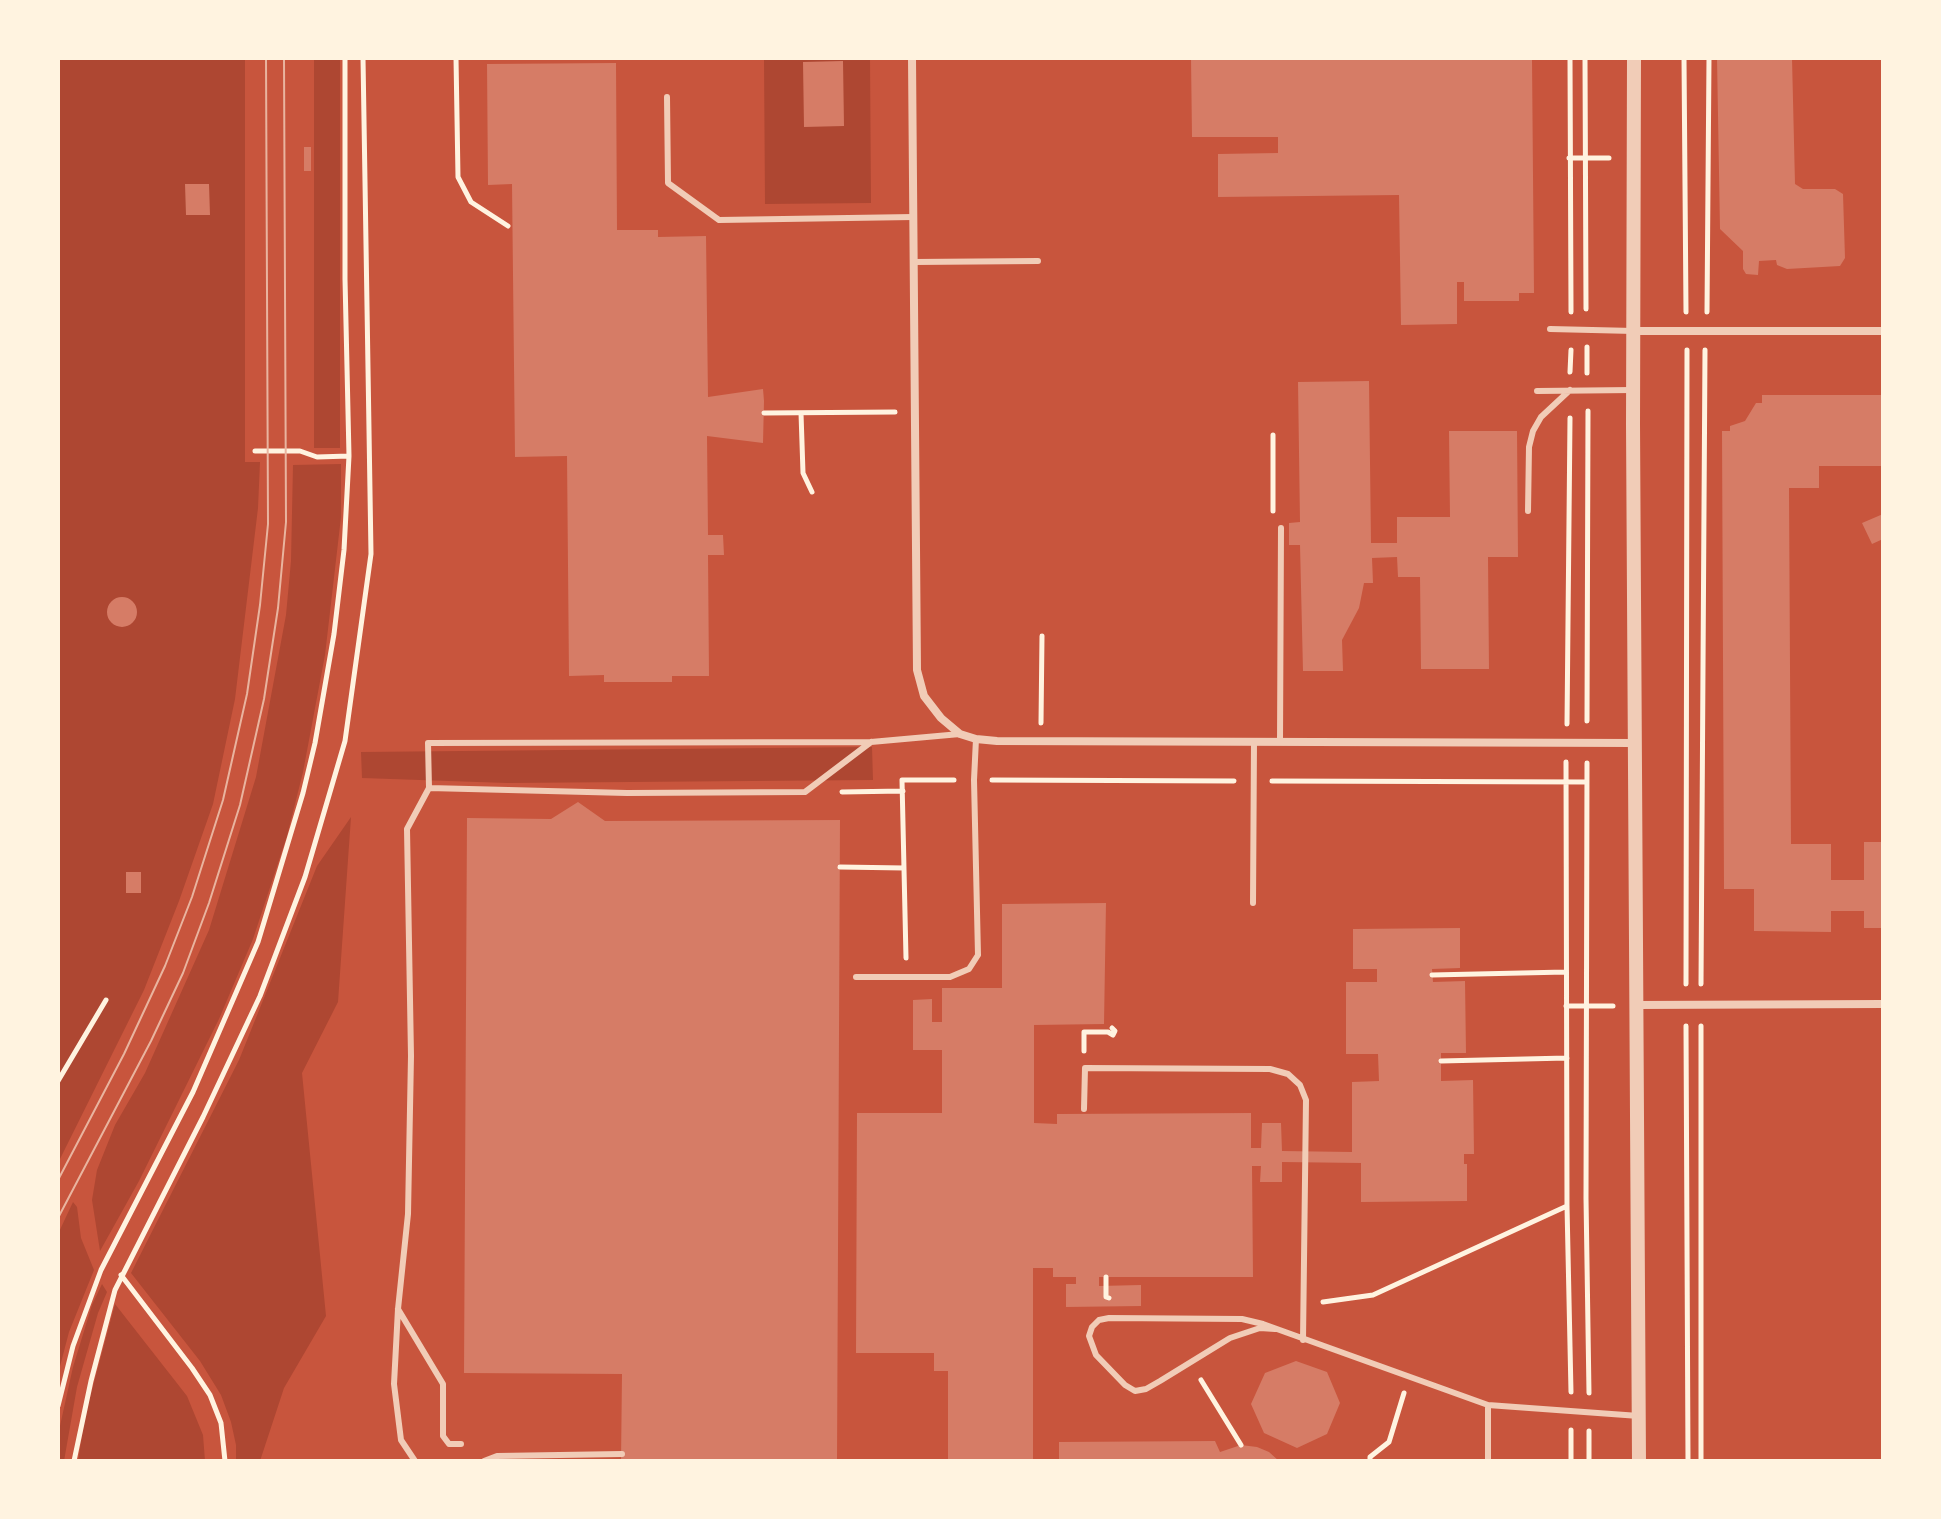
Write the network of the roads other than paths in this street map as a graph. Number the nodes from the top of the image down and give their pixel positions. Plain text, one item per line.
1 (912, 58) edge
2 (1634, 58) edge
3 (667, 97) dead end
4 (913, 217) junction
5 (1038, 261) dead end
6 (914, 262) junction
7 (1550, 329) dead end
8 (1634, 331) junction
9 (1883, 331) edge
10 (1570, 390) junction
11 (1633, 390) junction
12 (1537, 391) dead end
13 (1528, 511) dead end
14 (1281, 528) road end
15 (960, 734) junction
16 (976, 739) junction
17 (1254, 741) junction
18 (1280, 741) junction
19 (871, 742) junction
20 (1634, 743) junction
21 (429, 788) junction
22 (1253, 903) dead end
23 (856, 977) dead end
24 (1883, 1004) edge
25 (1636, 1005) junction
26 (1084, 1109) dead end
27 (398, 1309) junction
28 (1275, 1329) junction
29 (1303, 1340) junction
30 (1488, 1405) junction
31 (1639, 1416) junction
32 (461, 1444) dead end
33 (622, 1454) dead end
34 (415, 1461) edge
35 (484, 1461) edge
36 (1488, 1461) edge
37 (1639, 1461) edge

1 - 4 street
2 - 8 street
3 - 4 lane
4 - 6 street
5 - 6 lane
6 - 15 street
7 - 8 lane
8 - 9 street
8 - 11 street
10 - 11 lane
10 - 12 lane
10 - 13 lane
11 - 20 street
14 - 18 lane
15 - 16 street
15 - 19 lane
16 - 17 street
16 - 23 lane
17 - 18 street
17 - 22 lane
18 - 20 street
19 - 21 lane
19 - 21 lane
20 - 25 street
21 - 27 lane
24 - 25 street
25 - 31 street
26 - 29 lane
27 - 32 lane
27 - 34 lane
28 - 28 lane
28 - 29 lane
29 - 30 lane
30 - 31 lane
30 - 36 lane
31 - 37 street
33 - 35 lane

